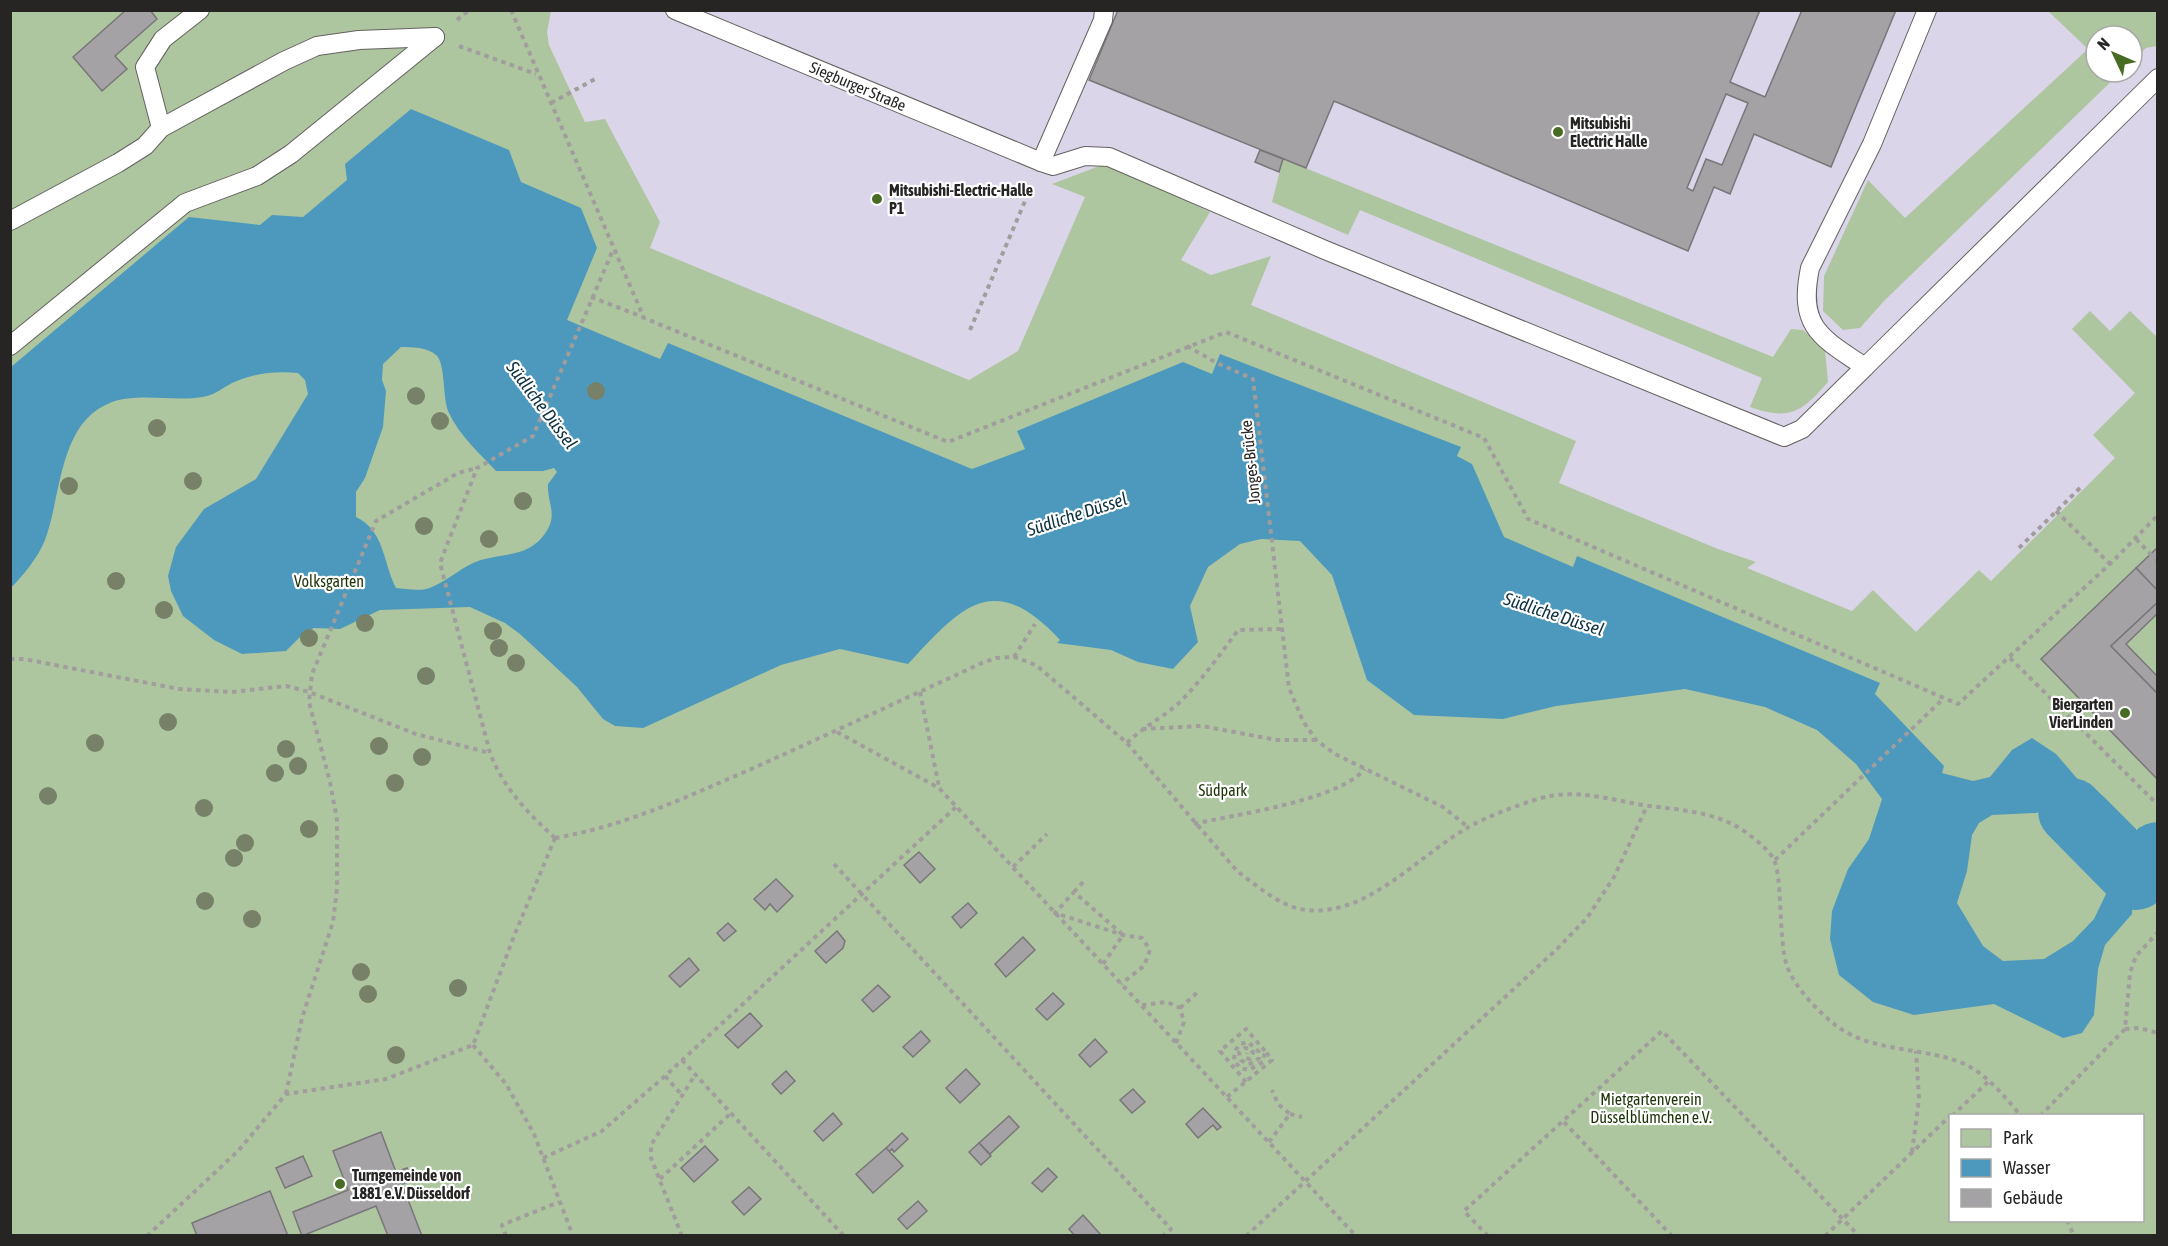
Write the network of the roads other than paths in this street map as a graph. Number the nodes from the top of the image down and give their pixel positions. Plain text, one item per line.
1 (200, 10) edge
2 (675, 10) edge
3 (1104, 10) edge
4 (1927, 10) edge
5 (2157, 78) edge
6 (161, 128) junction
7 (1041, 162) junction
8 (10, 221) edge
9 (10, 346) edge
10 (1865, 367) junction

1 - 6 lane
2 - 7 lane, Siegburger Straße
3 - 7 lane
4 - 10 lane
5 - 10 lane
6 - 8 lane
6 - 9 lane
7 - 10 lane

